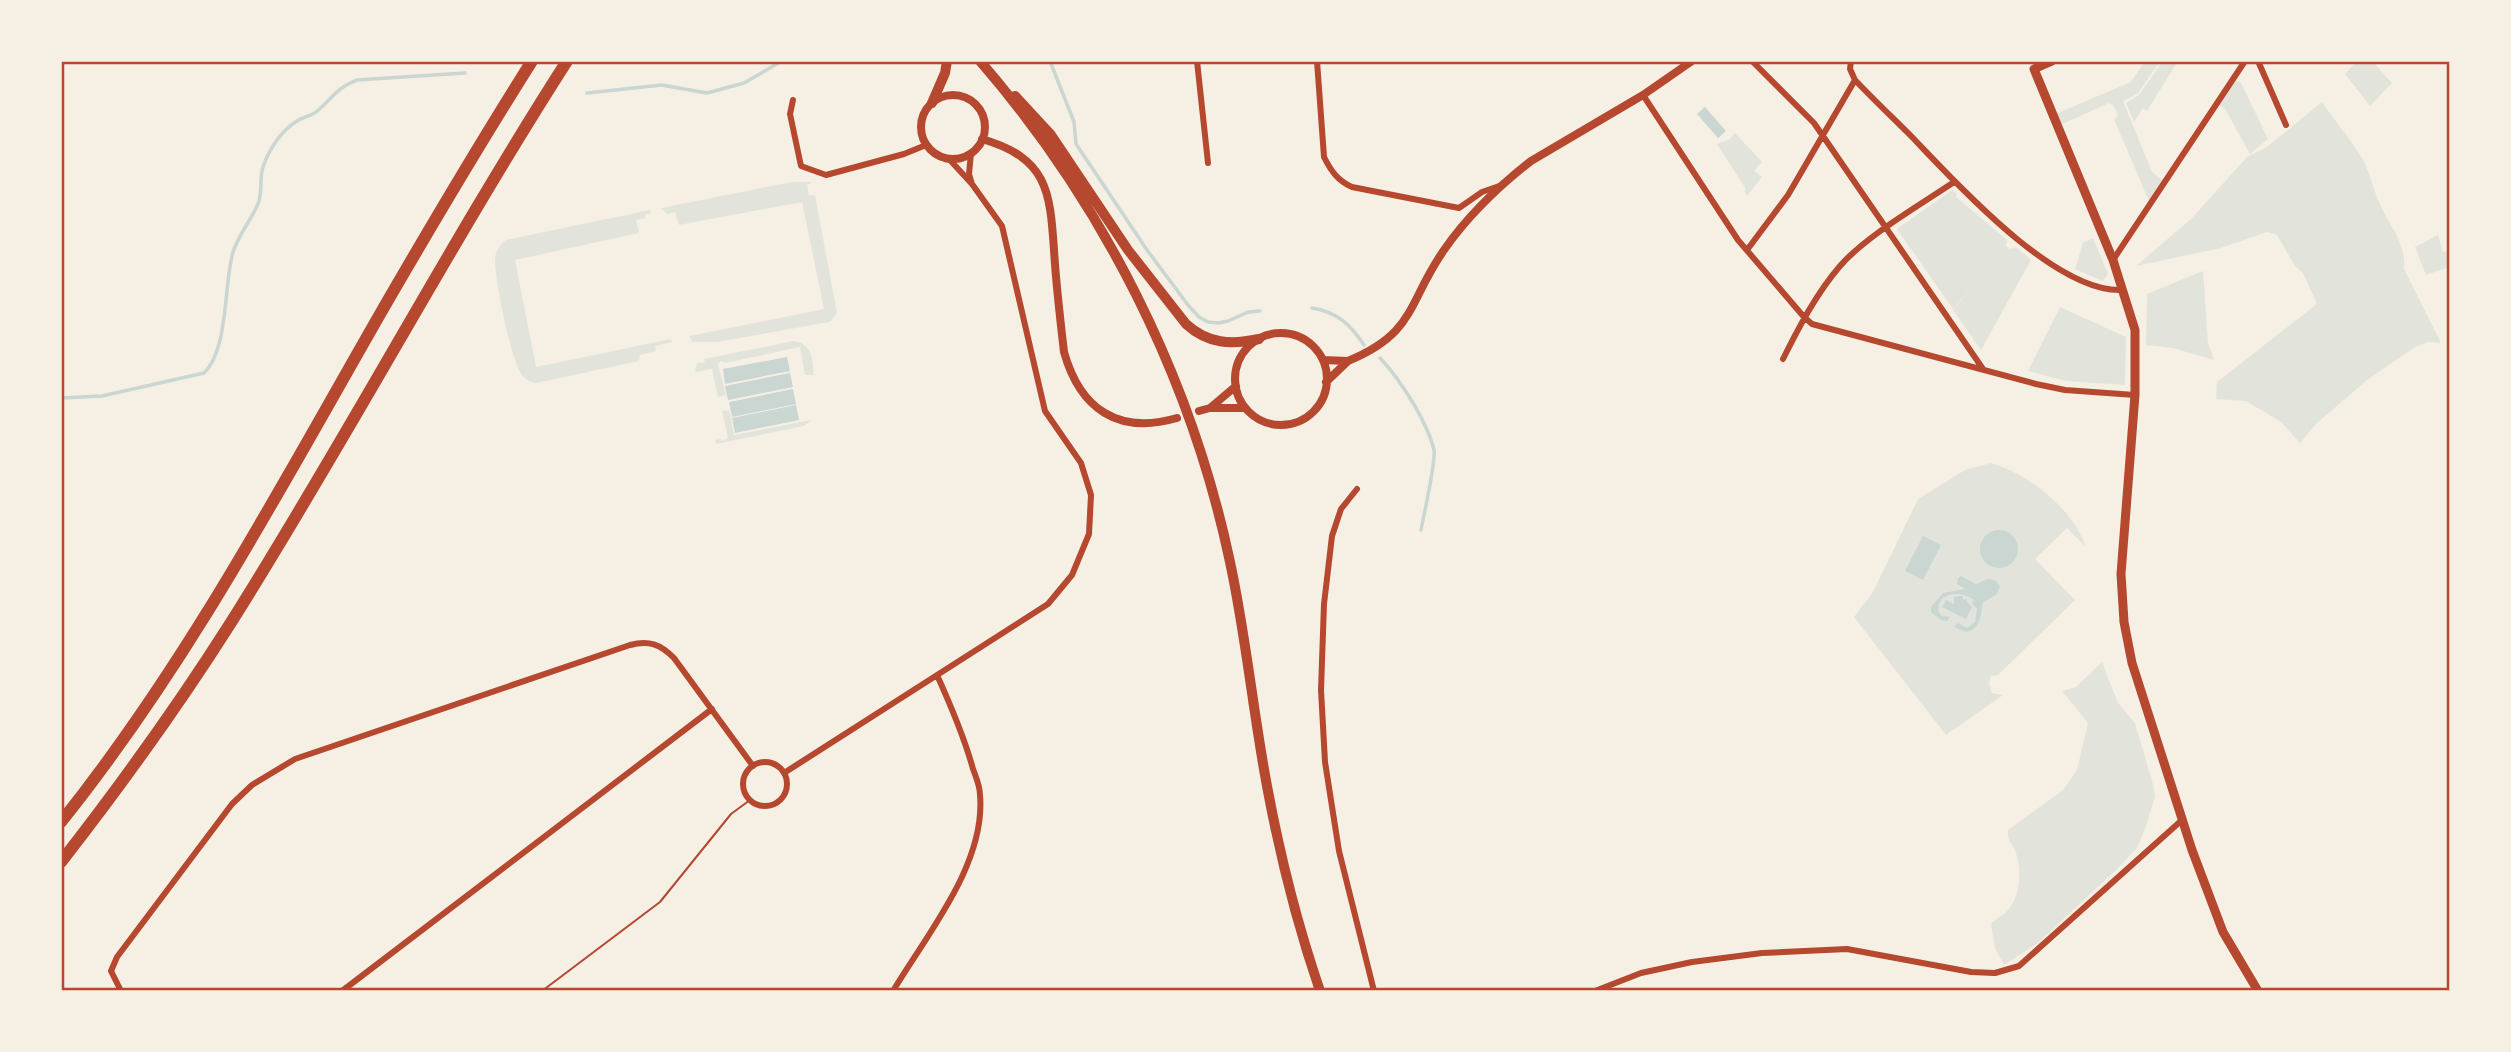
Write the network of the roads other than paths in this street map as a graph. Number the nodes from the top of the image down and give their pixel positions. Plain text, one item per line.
1 (532, 61) edge
2 (568, 61) edge
3 (947, 61) edge
4 (980, 61) edge
5 (1197, 61) edge
6 (1317, 61) edge
7 (1692, 61) edge
8 (1752, 61) edge
9 (1851, 61) edge
10 (2052, 61) edge
11 (2233, 61) edge
12 (2258, 61) edge
13 (2243, 64) edge
14 (2033, 65) edge
15 (991, 75) junction
16 (1855, 80) junction
17 (1643, 95) junction
18 (793, 100) dead end
19 (932, 103) junction
20 (2286, 125) dead end
21 (1824, 137) junction
22 (982, 139) junction
23 (926, 145) junction
24 (971, 153) junction
25 (949, 159) junction
26 (1208, 163) dead end
27 (1954, 182) junction
28 (972, 184) junction
29 (1504, 184) junction
30 (1886, 229) junction
31 (1746, 250) junction
32 (2113, 261) junction
33 (2123, 290) junction
34 (1804, 317) junction
35 (1259, 339) junction
36 (1783, 359) dead end
37 (1323, 360) junction
38 (1348, 361) junction
39 (1983, 369) junction
40 (1326, 382) junction
41 (1236, 386) junction
42 (2136, 395) junction
43 (1210, 408) junction
44 (1245, 408) junction
45 (1199, 411) dead end
46 (1177, 418) dead end
47 (1357, 489) dead end
48 (937, 675) junction
49 (712, 709) junction
50 (753, 766) junction
51 (784, 773) junction
52 (2182, 820) junction
53 (61, 822) edge
54 (61, 862) edge
55 (121, 991) edge
56 (342, 991) edge
57 (893, 991) edge
58 (1320, 991) edge
59 (1374, 991) edge
60 (1595, 991) edge
61 (2258, 991) edge

1 - 53 highway
2 - 54 highway
3 - 19 highway
4 - 15 highway
5 - 26 street
6 - 29 street
7 - 17 street
8 - 21 street
9 - 16 street
10 - 14 main road
11 - 13 street
12 - 20 street
13 - 32 street
14 - 32 main road
15 - 35 highway
15 - 58 highway
16 - 21 street
16 - 27 street
17 - 29 street
17 - 31 street
18 - 23 street
19 - 22 street
19 - 23 street
21 - 30 street
21 - 31 street
22 - 24 street
22 - 46 street
23 - 25 street
24 - 25 street
24 - 28 street
25 - 28 street
27 - 30 street
27 - 33 street
28 - 48 street
29 - 38 street
30 - 34 street
30 - 39 street
31 - 34 street
32 - 33 main road
33 - 42 main road
34 - 36 street
34 - 39 street
35 - 37 street
35 - 41 street
37 - 38 street
37 - 40 street
38 - 40 street
39 - 42 street
40 - 44 street
41 - 43 street
41 - 44 street
42 - 52 main road
43 - 44 street
43 - 45 street
47 - 59 street
48 - 51 street
48 - 57 street
49 - 50 street
49 - 55 street
49 - 56 street
50 - 51 street
50 - 51 street
52 - 60 street
52 - 61 main road

